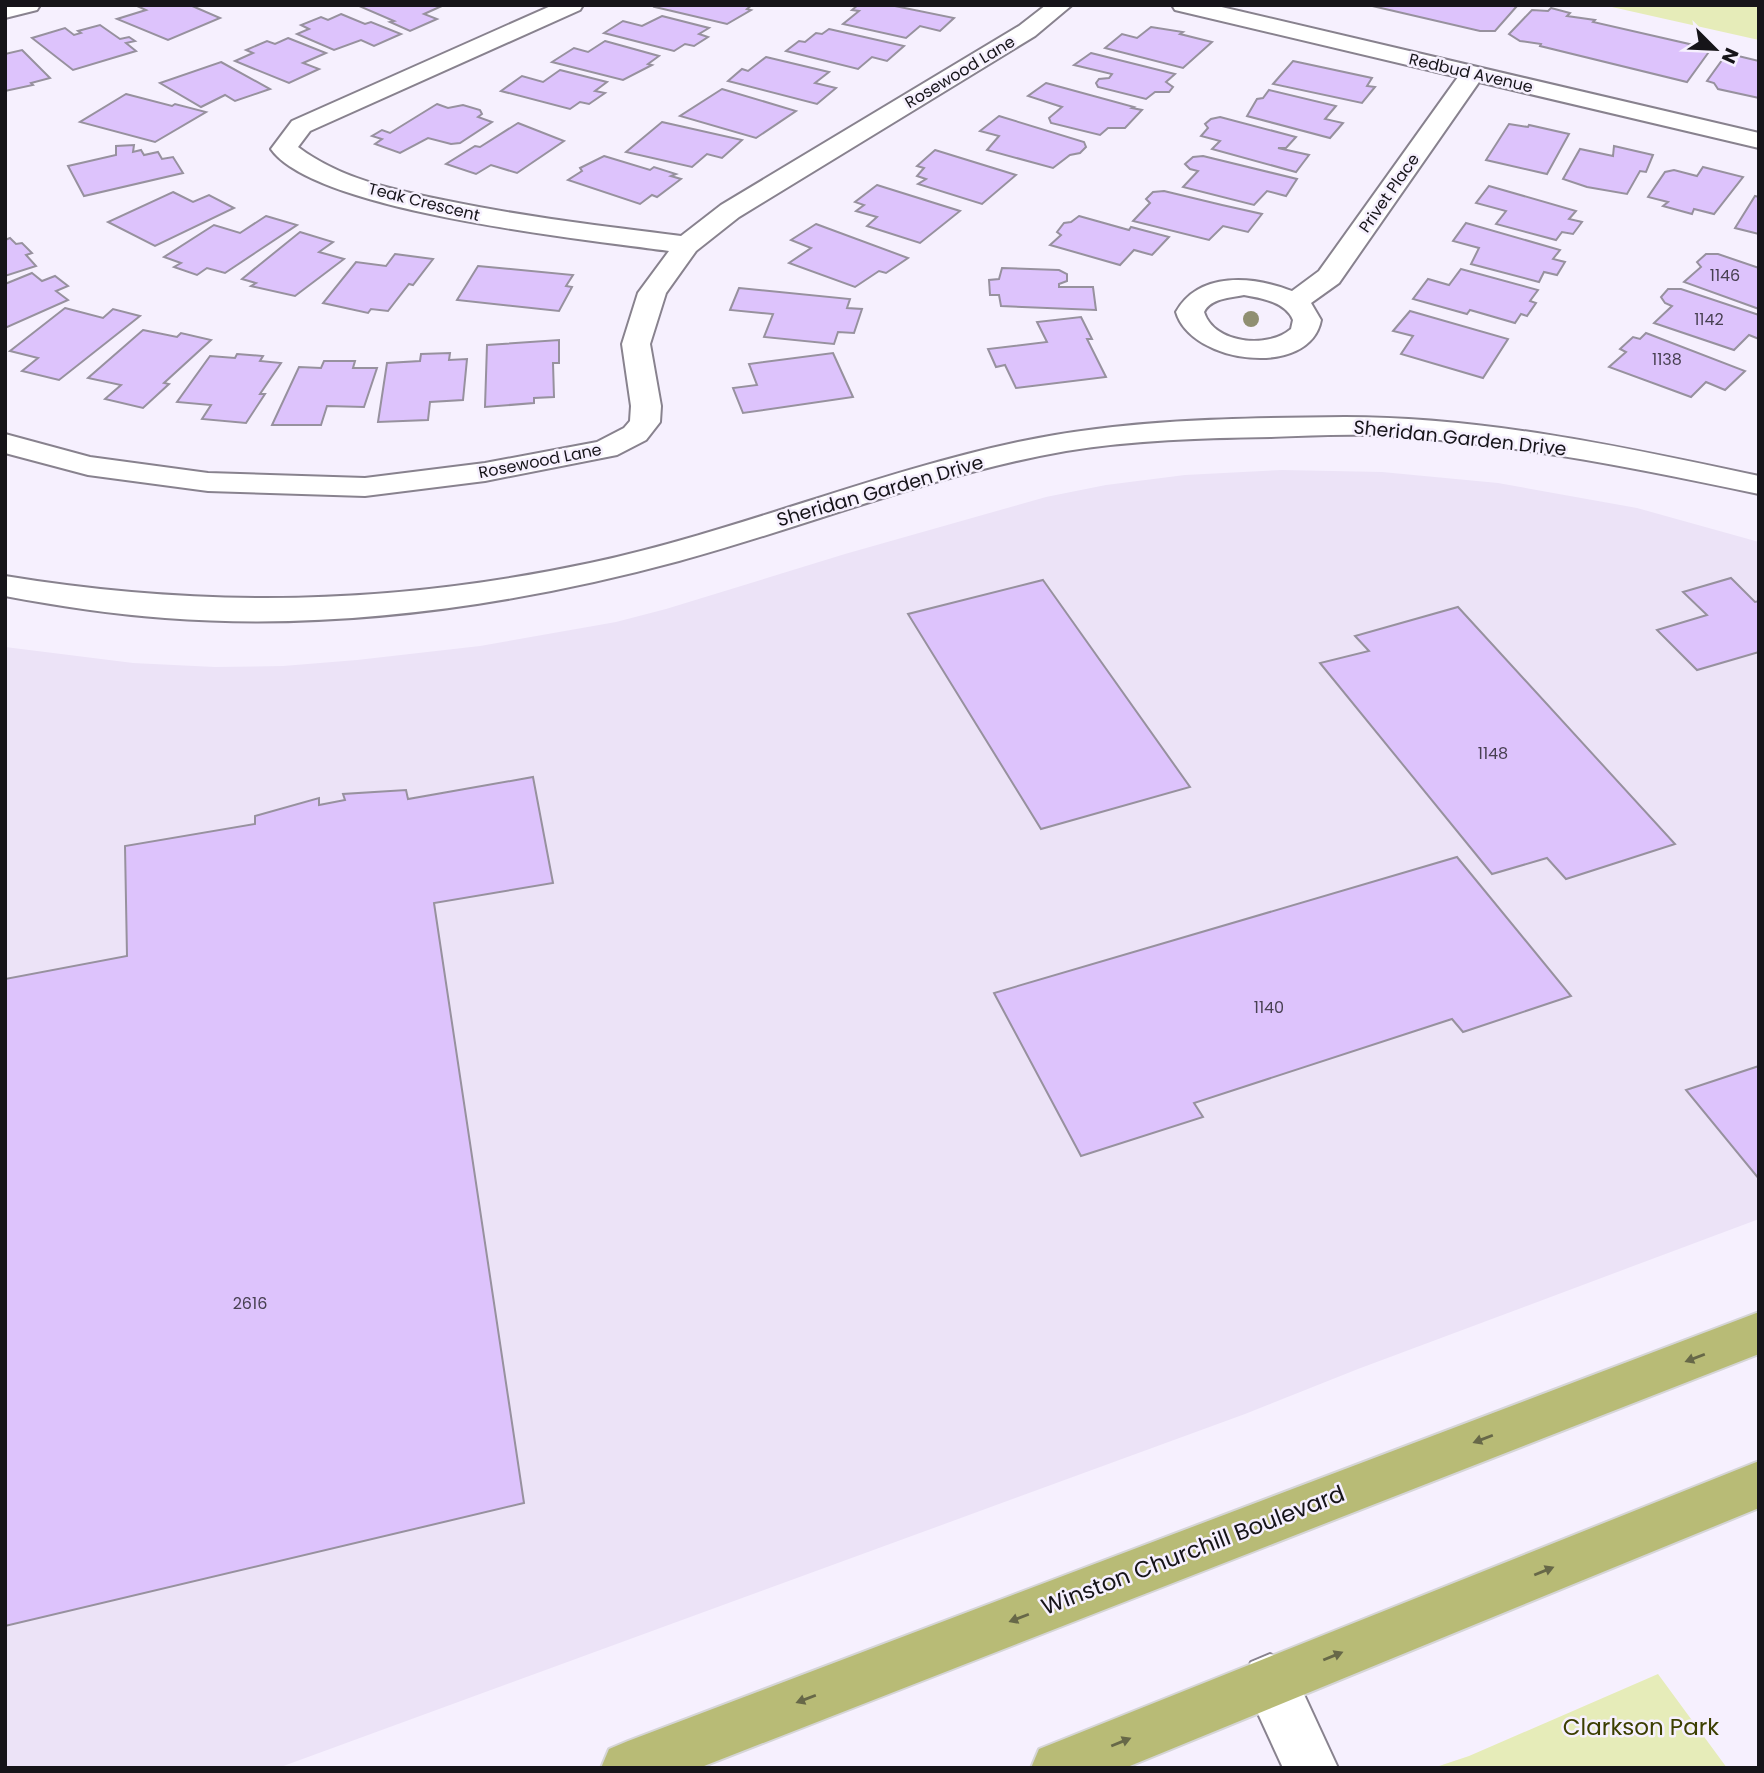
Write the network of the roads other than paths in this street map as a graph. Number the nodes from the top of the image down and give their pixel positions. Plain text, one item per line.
1 (29, 5) edge
2 (572, 5) edge
3 (1061, 5) edge
4 (1183, 5) edge
5 (5, 11) edge
6 (1473, 73) junction
7 (1759, 141) edge
8 (687, 245) junction
9 (1294, 302) dead end
10 (5, 443) edge
11 (1759, 485) edge
12 (5, 586) edge
13 (1759, 1333) edge
14 (1759, 1484) edge
15 (1270, 1681) junction
16 (628, 1768) edge
17 (1058, 1768) edge
18 (1311, 1768) edge

1 - 5 street
2 - 8 street, Teak Crescent
3 - 8 street, Rosewood Lane
4 - 6 street, Redbud Avenue
6 - 7 street, Redbud Avenue
6 - 9 street, Privet Place
8 - 10 street, Rosewood Lane
11 - 12 street, Sheridan Garden Drive
13 -> 16 main road, Winston Churchill Boulevard
15 -> 14 main road
17 -> 15 main road
15 - 18 street

